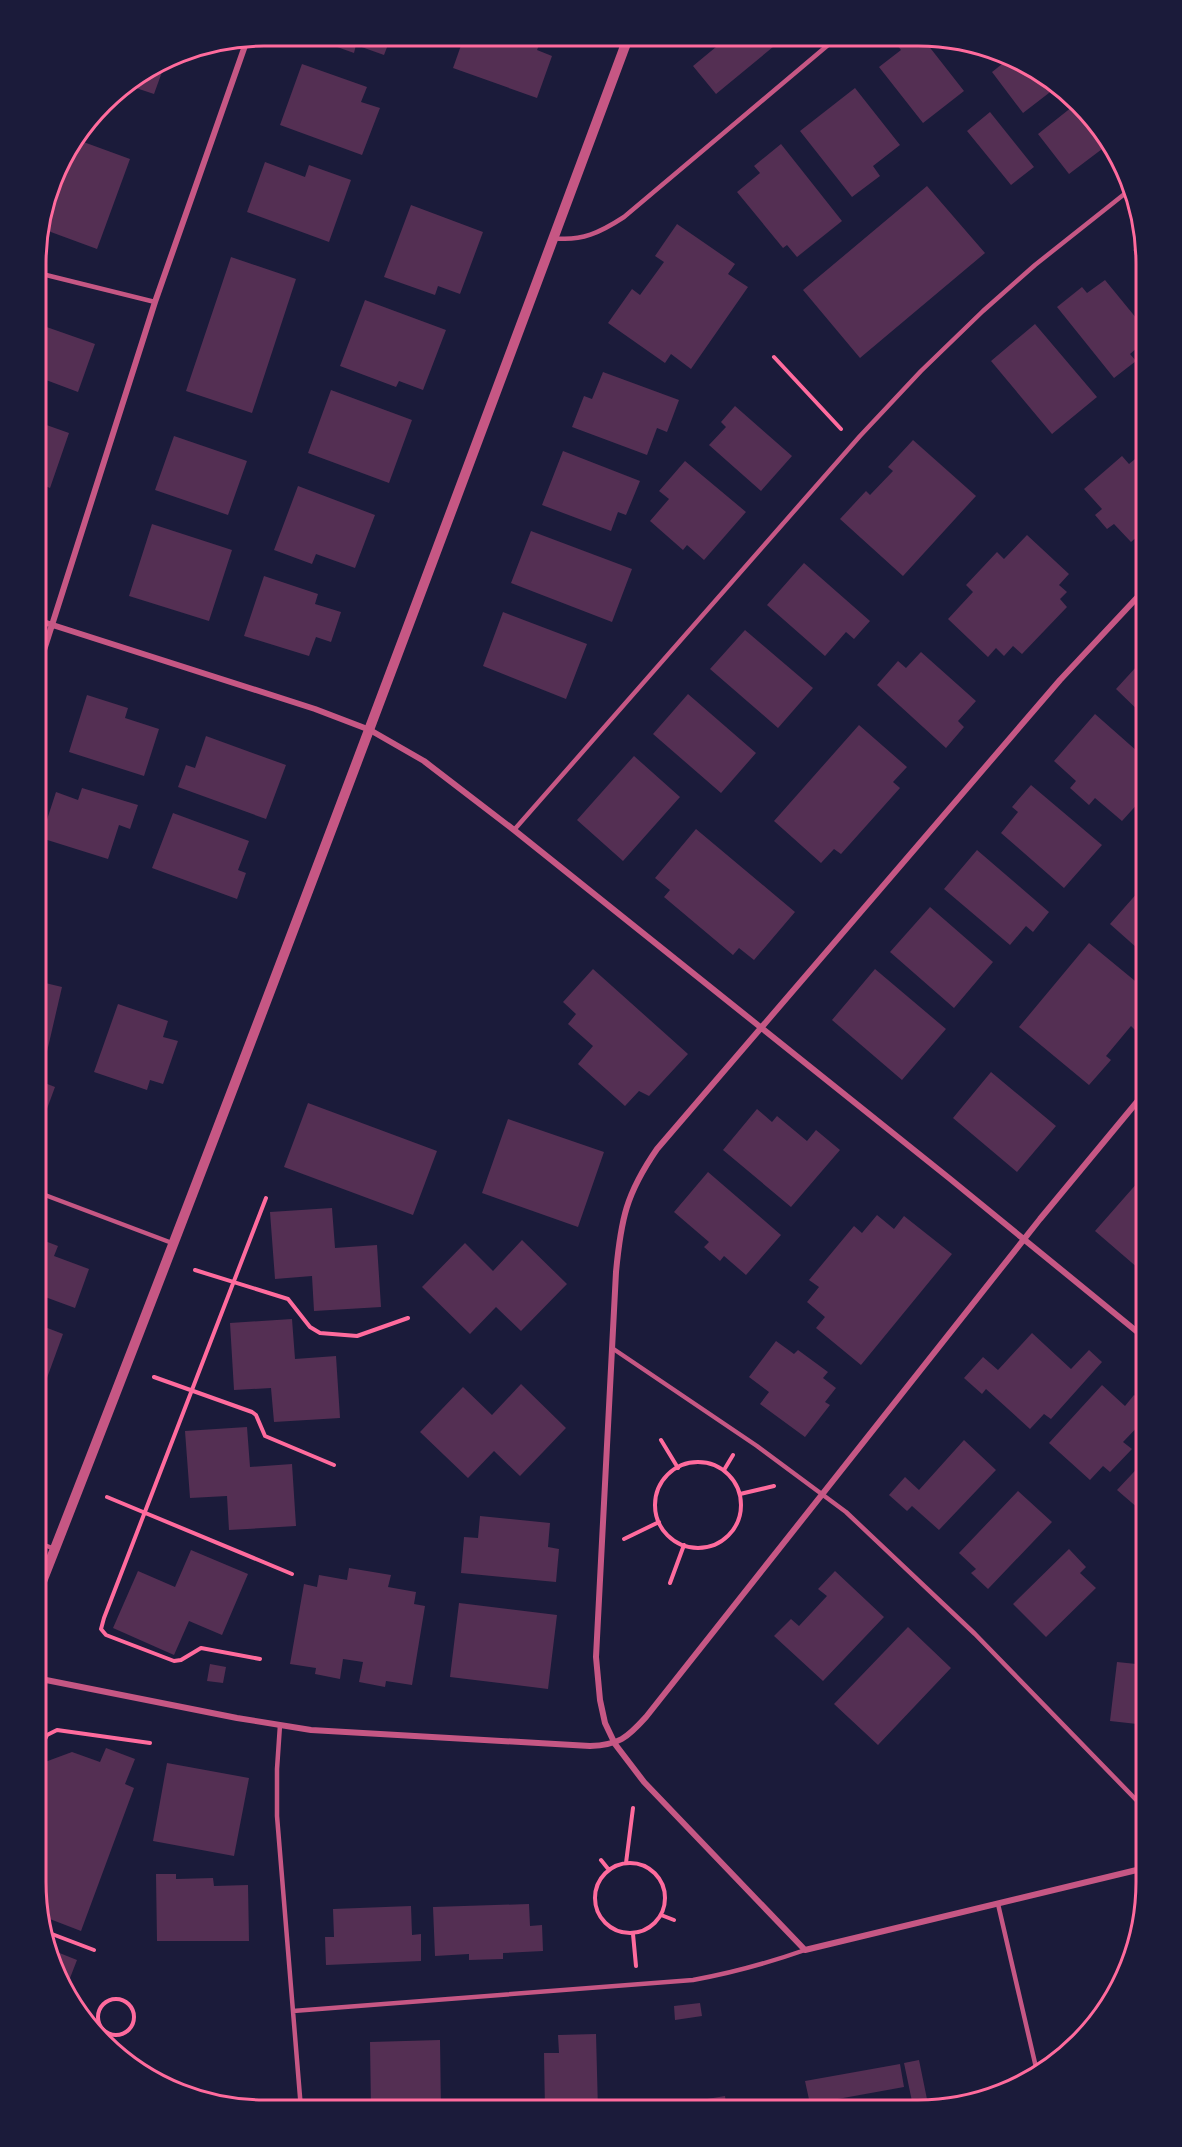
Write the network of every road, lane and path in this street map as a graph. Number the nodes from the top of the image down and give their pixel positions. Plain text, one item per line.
1 (625, 46) edge
2 (827, 46) edge
3 (244, 47) edge
4 (1124, 194) edge
5 (554, 238) junction
6 (46, 275) edge
7 (155, 302) junction
8 (774, 357) dead end
9 (855, 442) junction
10 (1136, 599) edge
11 (46, 622) edge
12 (52, 623) junction
13 (46, 643) edge
14 (370, 730) junction
15 (514, 830) junction
16 (761, 1029) junction
17 (1136, 1103) edge
18 (46, 1195) edge
19 (266, 1198) dead end
20 (1024, 1239) junction
21 (174, 1243) junction
22 (195, 1270) dead end
23 (234, 1282) junction
24 (408, 1318) dead end
25 (1136, 1332) edge
26 (612, 1348) junction
27 (154, 1377) dead end
28 (192, 1390) junction
29 (662, 1440) dead end
30 (733, 1455) dead end
31 (334, 1465) dead end
32 (678, 1468) junction
33 (724, 1470) junction
34 (776, 1485) dead end
35 (823, 1493) junction
36 (740, 1494) junction
37 (107, 1497) dead end
38 (145, 1512) junction
39 (659, 1522) junction
40 (620, 1541) dead end
41 (684, 1545) junction
42 (46, 1546) edge
43 (55, 1549) junction
44 (46, 1572) edge
45 (292, 1574) dead end
46 (670, 1583) dead end
47 (260, 1659) dead end
48 (46, 1680) edge
49 (280, 1725) junction
50 (46, 1737) edge
51 (150, 1743) dead end
52 (615, 1744) junction
53 (1136, 1800) edge
54 (633, 1808) dead end
55 (601, 1860) dead end
56 (626, 1863) junction
57 (609, 1870) junction
58 (1136, 1870) edge
59 (998, 1904) junction
60 (661, 1915) junction
61 (674, 1920) dead end
62 (53, 1934) edge
63 (633, 1934) junction
64 (94, 1950) dead end
65 (805, 1950) junction
66 (636, 1970) dead end
67 (292, 2011) junction
68 (100, 2025) edge
69 (105, 2031) edge
70 (114, 2035) junction
71 (113, 2039) edge
72 (1036, 2066) edge
73 (300, 2100) edge

1 - 5 street
2 - 5 lane
3 - 7 street
4 - 9 lane
5 - 14 street
6 - 7 lane
7 - 12 street
8 - 9 path
9 - 15 lane
10 - 16 street
11 - 12 street
12 - 13 street
12 - 14 street
14 - 15 street
14 - 21 street
15 - 16 street
16 - 20 street
16 - 26 street
17 - 20 street
18 - 21 lane
19 - 23 path
20 - 25 street
20 - 35 street
21 - 43 street
22 - 23 path
23 - 24 path
23 - 28 path
26 - 35 lane
26 - 52 street
27 - 28 path
28 - 31 path
28 - 38 path
29 - 32 path
30 - 33 path
32 - 33 path
32 - 39 path
33 - 36 path
34 - 36 path
35 - 52 street
35 - 53 lane
36 - 41 path
37 - 38 path
38 - 45 path
38 - 47 path
39 - 40 path
39 - 41 path
41 - 46 path
42 - 43 lane
43 - 44 street
48 - 49 street
49 - 52 street
49 - 67 lane
50 - 51 path
52 - 65 street
54 - 56 path
55 - 57 path
56 - 57 path
56 - 60 path
57 - 63 path
58 - 59 street
59 - 65 street
59 - 72 lane
60 - 61 path
60 - 63 path
62 - 64 path
63 - 66 path
65 - 67 lane
67 - 73 lane
68 - 70 path
69 - 70 path
70 - 71 path

